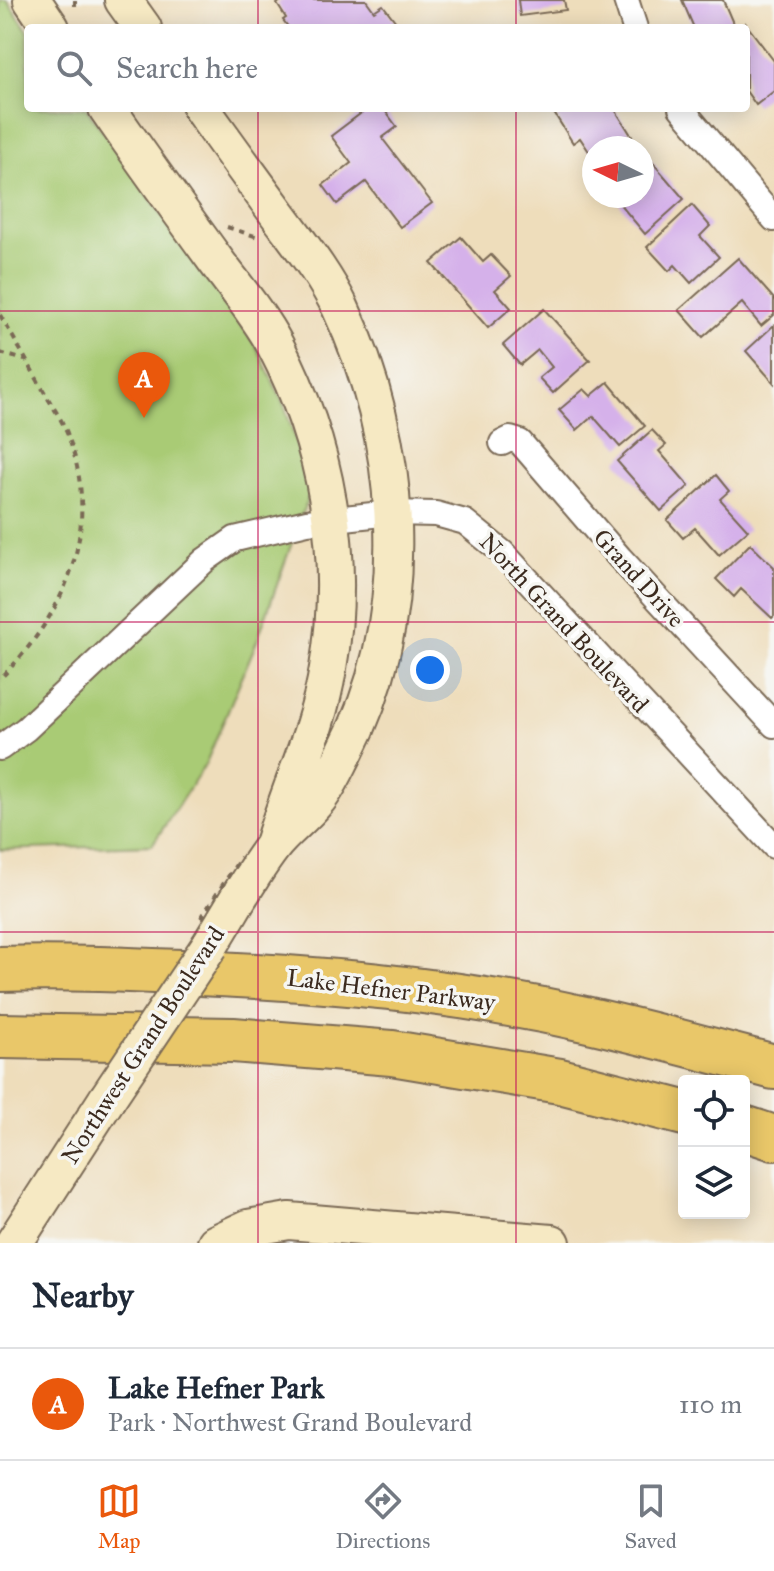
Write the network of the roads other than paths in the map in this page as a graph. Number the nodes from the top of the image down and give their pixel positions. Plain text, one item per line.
1 (32, 0) edge
2 (123, 0) edge
3 (626, 0) edge
4 (48, 24) edge
5 (140, 24) edge
6 (634, 24) edge
7 (110, 112) edge
8 (204, 112) edge
9 (684, 112) edge
10 (774, 219) edge
11 (502, 443) dead end
12 (391, 513) junction
13 (332, 519) junction
14 (774, 725) edge
15 (0, 748) edge
16 (774, 846) edge
17 (265, 857) junction
18 (0, 969) edge
19 (0, 1036) edge
20 (774, 1067) edge
21 (678, 1111) edge
22 (750, 1130) edge
23 (774, 1138) edge
24 (479, 1239) edge
25 (14, 1243) edge
26 (216, 1243) edge
27 (552, 1243) edge

1 - 4 street
2 - 5 street
3 - 6 street
7 - 13 street, Northwest Grand Boulevard
8 - 12 street, Northwest Grand Boulevard
9 - 10 street
11 - 14 street, Grand Drive
12 - 13 street, North Grand Boulevard
12 - 16 street, North Grand Boulevard
12 - 17 street, Northwest Grand Boulevard
13 - 15 street, North Grand Boulevard
13 - 17 street, Northwest Grand Boulevard
17 - 25 street, Northwest Grand Boulevard, bridge
18 - 20 highway, Lake Hefner Parkway
19 - 21 highway
22 - 23 highway
24 - 26 street
24 - 27 street

